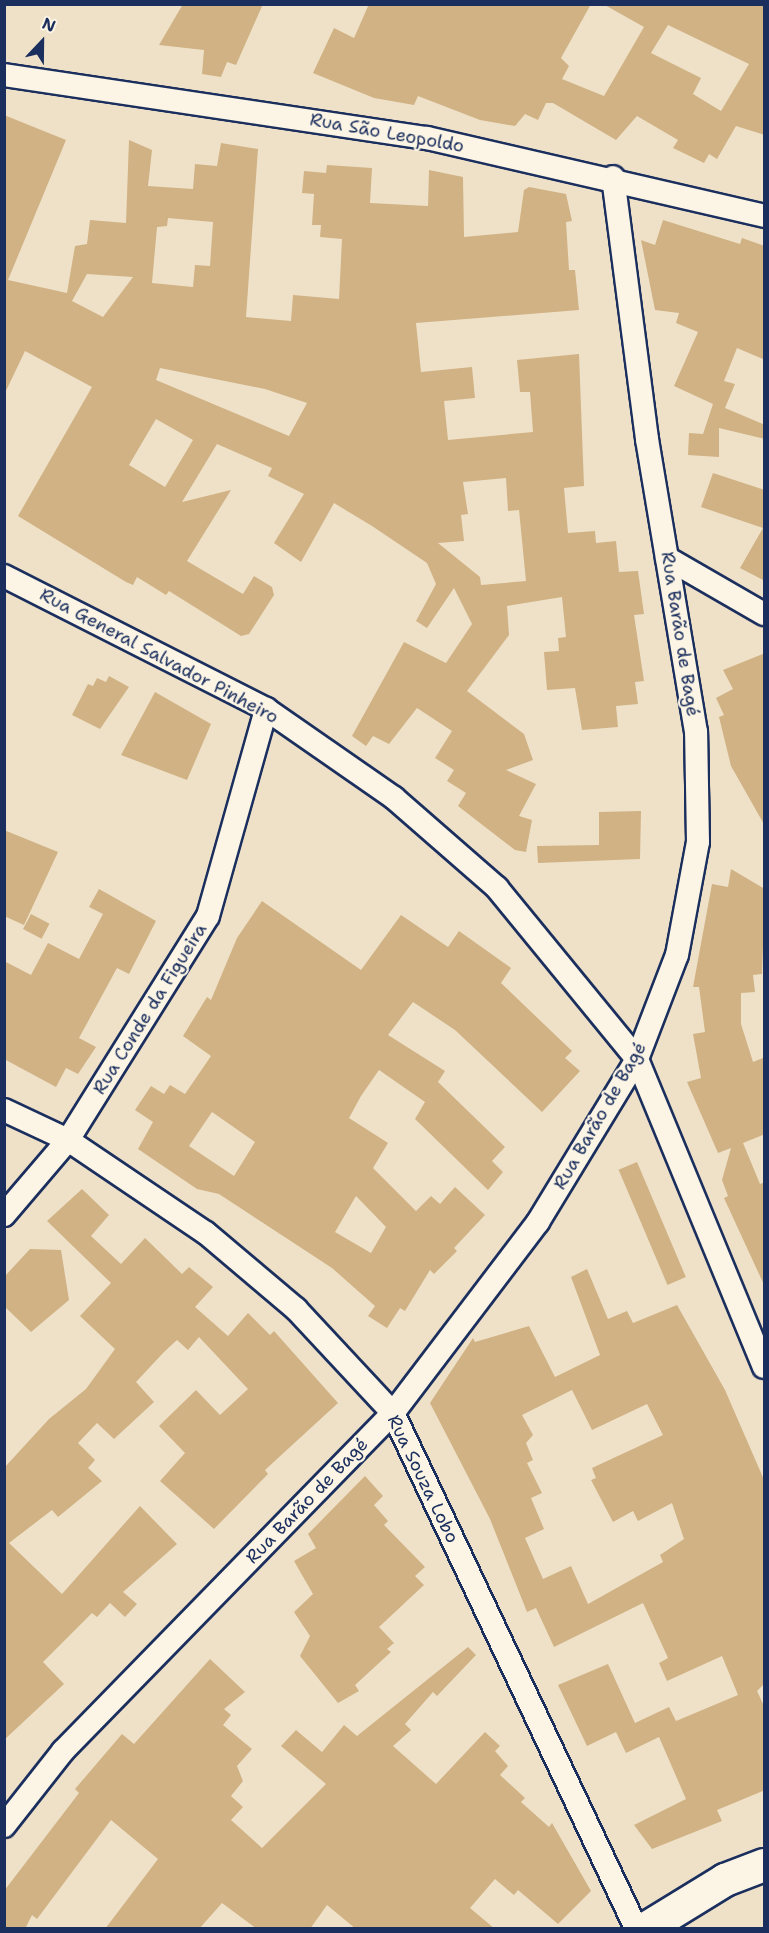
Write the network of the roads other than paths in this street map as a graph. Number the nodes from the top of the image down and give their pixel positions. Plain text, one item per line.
1 (4, 75) edge
2 (613, 177) junction
3 (765, 216) edge
4 (667, 558) junction
5 (4, 576) edge
6 (765, 614) edge
7 (266, 709) junction
8 (637, 1059) junction
9 (4, 1110) edge
10 (68, 1140) junction
11 (4, 1215) edge
12 (765, 1367) edge
13 (393, 1413) junction
14 (4, 1826) edge
15 (765, 1865) edge
16 (636, 1929) edge
17 (647, 1929) edge

1 - 2 street, Rua São Leopoldo
2 - 3 street, Rua São Leopoldo
2 - 4 street, Rua Barão de Bagé
4 - 6 street
4 - 8 street, Rua Barão de Bagé
5 - 7 street, Rua General Salvador Pinheiro
7 - 8 street, Rua General Salvador Pinheiro
7 - 10 street, Rua Conde da Figueira
8 - 12 street, Rua General Salvador Pinheiro
8 - 13 street, Rua Barão de Bagé
9 - 10 street, Rua Souza Lobo
10 - 11 street, Rua Conde da Figueira
10 - 13 street, Rua Souza Lobo
13 - 14 street, Rua Barão de Bagé
13 - 16 street, Rua Souza Lobo
15 - 17 main road

